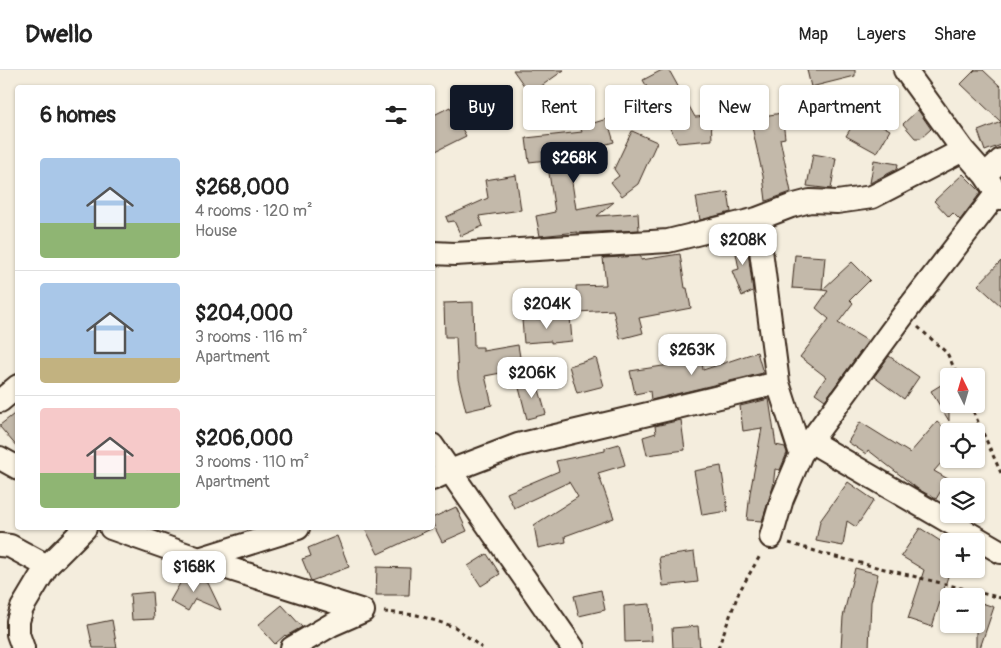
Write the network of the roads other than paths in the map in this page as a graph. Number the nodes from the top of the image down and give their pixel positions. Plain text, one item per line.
1 (906, 70) edge
2 (963, 150) junction
3 (996, 181) edge
4 (757, 219) junction
5 (435, 253) edge
6 (778, 383) junction
7 (15, 388) edge
8 (0, 401) edge
9 (805, 447) junction
10 (435, 455) edge
11 (0, 458) edge
12 (15, 466) edge
13 (441, 475) edge
14 (83, 530) edge
15 (117, 530) edge
16 (292, 530) edge
17 (771, 537) road end
18 (0, 545) edge
19 (1001, 552) edge
20 (199, 559) junction
21 (47, 566) junction
22 (22, 648) edge
23 (292, 648) edge
24 (573, 648) edge

1 - 2 street
2 - 3 street
2 - 4 street
3 - 9 street
4 - 5 street
4 - 6 street
6 - 9 street
6 - 13 street
7 - 8 street
9 - 17 street
9 - 19 street
10 - 13 street
11 - 12 street
13 - 24 street
14 - 21 street
15 - 20 street
16 - 20 street
18 - 21 street
20 - 23 street
21 - 22 street

